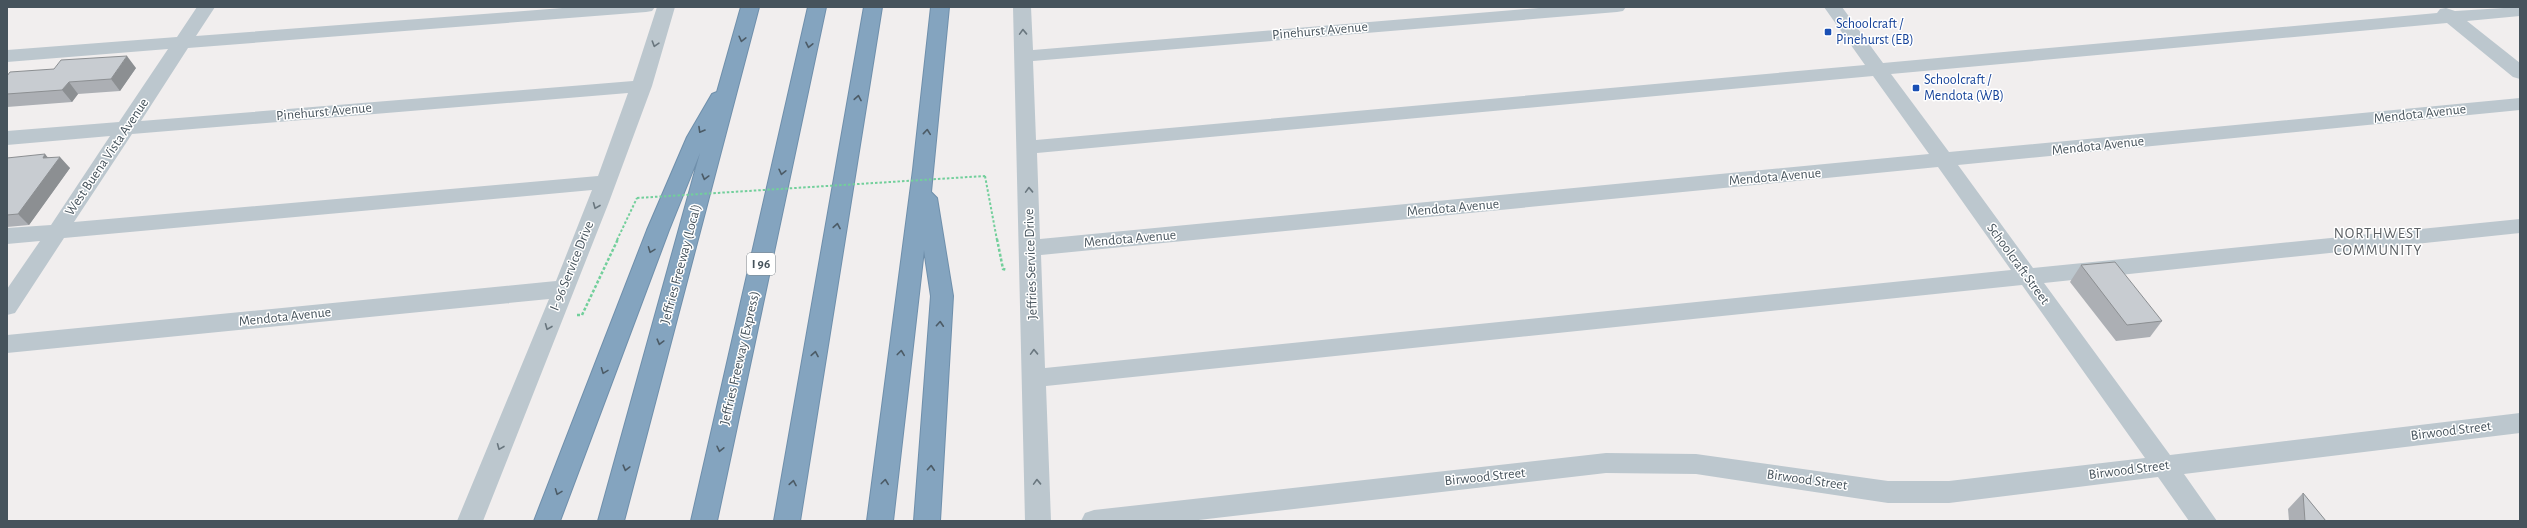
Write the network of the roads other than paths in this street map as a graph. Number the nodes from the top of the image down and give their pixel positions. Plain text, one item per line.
1 (206, 7) edge
2 (646, 7) edge
3 (666, 7) edge
4 (750, 7) edge
5 (817, 7) edge
6 (873, 7) edge
7 (940, 7) edge
8 (1022, 7) edge
9 (1617, 7) edge
10 (1833, 7) edge
11 (2520, 11) edge
12 (2445, 12) edge
13 (183, 42) junction
14 (7, 56) edge
15 (1024, 56) junction
16 (1878, 70) junction
17 (734, 71) junction
18 (2520, 72) edge
19 (642, 86) junction
20 (2520, 104) edge
21 (127, 128) junction
22 (7, 138) edge
23 (1027, 147) junction
24 (1944, 161) junction
25 (923, 170) junction
26 (606, 182) junction
27 (2520, 226) edge
28 (58, 231) junction
29 (7, 236) edge
30 (1031, 248) junction
31 (2027, 276) junction
32 (563, 289) junction
33 (7, 307) edge
34 (7, 344) edge
35 (1034, 378) junction
36 (2520, 423) edge
37 (2164, 466) junction
38 (470, 521) edge
39 (547, 521) edge
40 (611, 521) edge
41 (704, 521) edge
42 (786, 521) edge
43 (880, 521) edge
44 (927, 521) edge
45 (1038, 521) edge
46 (1094, 521) edge
47 (2204, 521) edge

1 - 13 street, West Buena Vista Avenue
2 - 13 street
3 -> 19 street, I- 96 Service Drive
4 -> 17 highway, Jeffries Freeway (Local)
5 -> 41 highway, Jeffries Freeway (Express) / I 96
42 -> 6 highway
25 -> 7 highway
15 -> 8 street, Jeffries Service Drive
9 - 15 street, Pinehurst Avenue
10 - 16 street, Schoolcraft Street
11 - 12 street
12 - 16 street
12 - 18 street
13 - 14 street
13 - 21 street, West Buena Vista Avenue
15 - 23 street, Jeffries Service Drive
16 - 23 street
16 - 24 street, Schoolcraft Street
17 -> 39 highway
17 -> 40 highway, Jeffries Freeway (Local)
19 - 21 street, Pinehurst Avenue
19 - 26 street, I- 96 Service Drive
20 - 24 street, Mendota Avenue
21 - 22 street, Pinehurst Avenue
21 - 28 street, West Buena Vista Avenue
30 -> 23 street, Jeffries Service Drive
24 - 30 street, Mendota Avenue
24 - 31 street, Schoolcraft Street
43 -> 25 highway
44 -> 25 highway
26 - 28 street
26 -> 32 street, I- 96 Service Drive
27 - 31 street
28 - 29 street
28 - 33 street, West Buena Vista Avenue
35 -> 30 street, Jeffries Service Drive
31 - 35 street
31 - 37 street, Schoolcraft Street
32 - 34 street, Mendota Avenue
32 -> 38 street, I- 96 Service Drive
45 -> 35 street, Jeffries Service Drive
36 - 37 street, Birwood Street
37 - 46 street, Birwood Street
37 - 47 street, Schoolcraft Street

